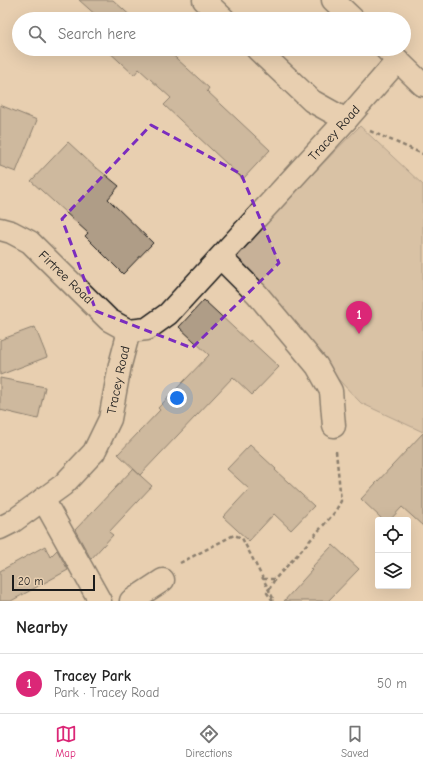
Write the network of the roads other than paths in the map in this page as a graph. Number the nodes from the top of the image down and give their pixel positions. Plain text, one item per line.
1 (204, 0) edge
2 (333, 0) edge
3 (217, 12) edge
4 (346, 12) edge
5 (265, 56) edge
6 (391, 56) edge
7 (393, 56) edge
8 (423, 85) edge
9 (346, 120) junction
10 (0, 230) edge
11 (221, 258) junction
12 (129, 331) junction
13 (334, 426) road end
14 (43, 499) junction
15 (0, 528) edge
16 (163, 580) road end
17 (100, 601) edge
18 (131, 601) edge

1 - 3 street
2 - 4 street
5 - 9 street
6 - 9 street, Tracey Road
7 - 8 street
9 - 11 street, Tracey Road
10 - 12 street, Firtree Road
11 - 12 street, Tracey Road
11 - 13 street
12 - 14 street, Tracey Road
14 - 15 street, Tracey Road
14 - 17 street
16 - 18 street

